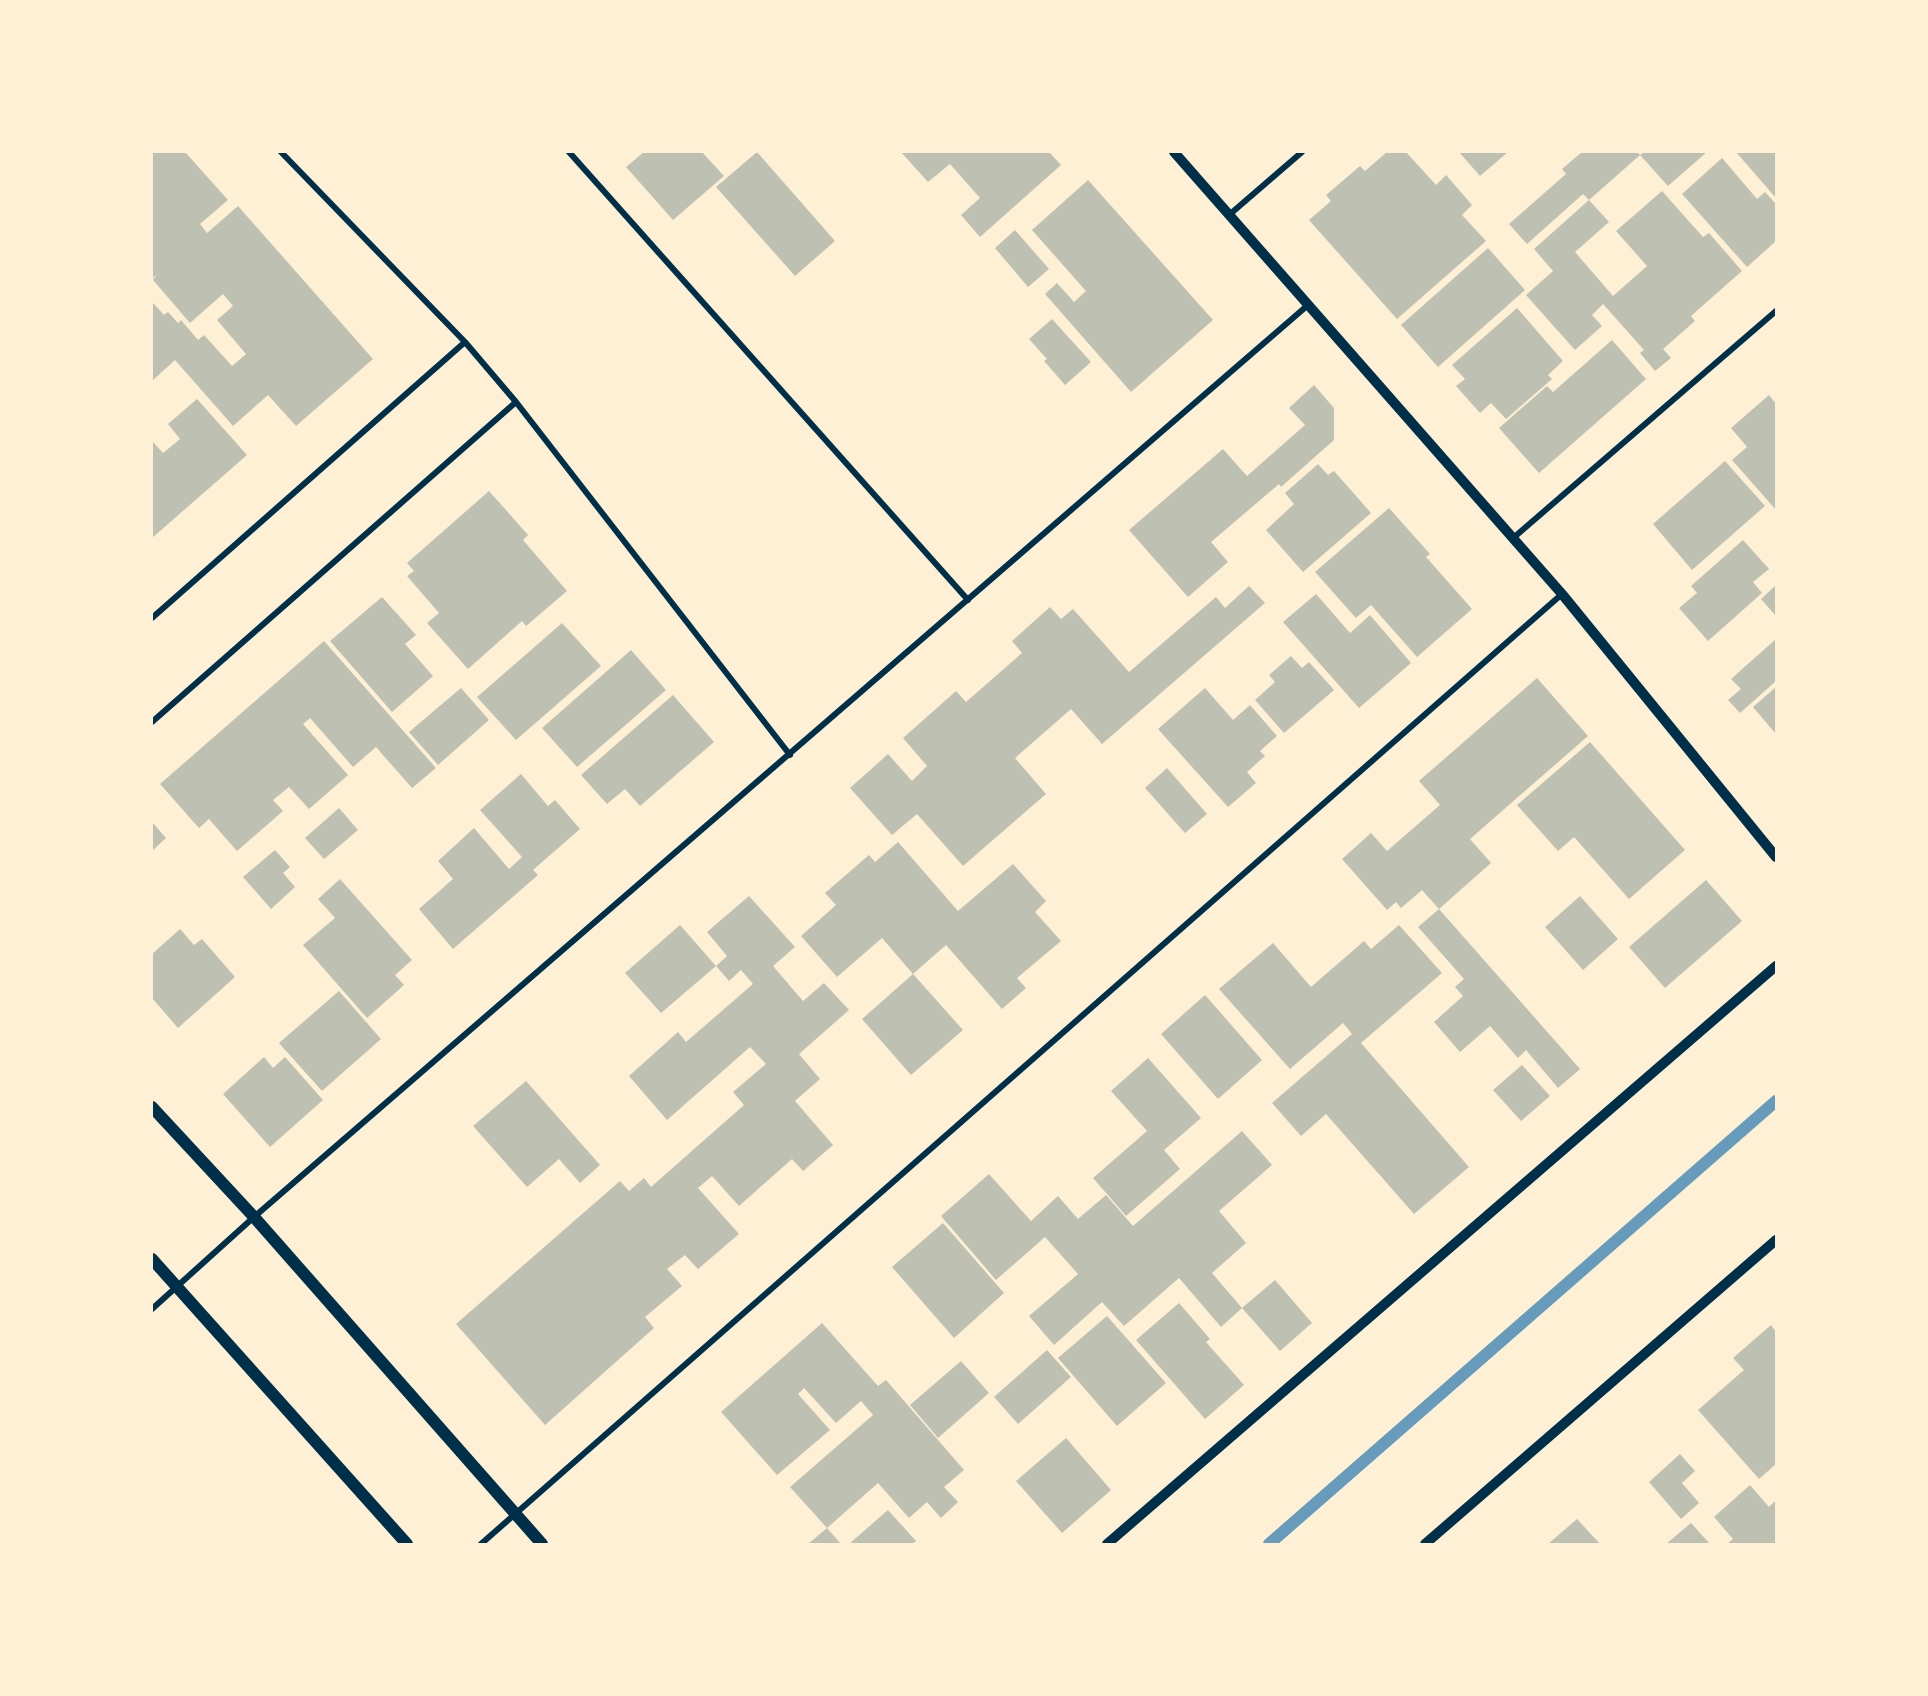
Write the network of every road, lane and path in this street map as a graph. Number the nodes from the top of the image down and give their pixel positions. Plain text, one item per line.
1 (281, 152) edge
2 (569, 152) edge
3 (1174, 152) edge
4 (1302, 152) edge
5 (1229, 215) junction
6 (1308, 304) junction
7 (1776, 311) edge
8 (465, 342) junction
9 (516, 402) junction
10 (1512, 538) junction
11 (1562, 594) junction
12 (968, 600) junction
13 (152, 618) edge
14 (152, 722) edge
15 (790, 756) junction
16 (1776, 857) edge
17 (1776, 966) edge
18 (152, 1107) edge
19 (254, 1217) junction
20 (1776, 1240) edge
21 (152, 1259) edge
22 (177, 1287) junction
23 (152, 1309) edge
24 (515, 1514) junction
25 (407, 1545) edge
26 (481, 1545) edge
27 (542, 1545) edge
28 (1107, 1545) edge
29 (1425, 1545) edge

1 - 8 street
2 - 12 street
3 - 5 street
4 - 5 street
5 - 6 street
6 - 10 street
6 - 12 street
7 - 10 street
8 - 9 street
8 - 13 street
9 - 14 street
9 - 15 street
10 - 11 street
11 - 16 street
11 - 24 street
12 - 15 street
15 - 19 street
17 - 28 street
18 - 19 main road
19 - 22 street
19 - 24 main road
20 - 29 street
21 - 22 main road
22 - 23 street
22 - 25 main road
24 - 26 street
24 - 27 main road

